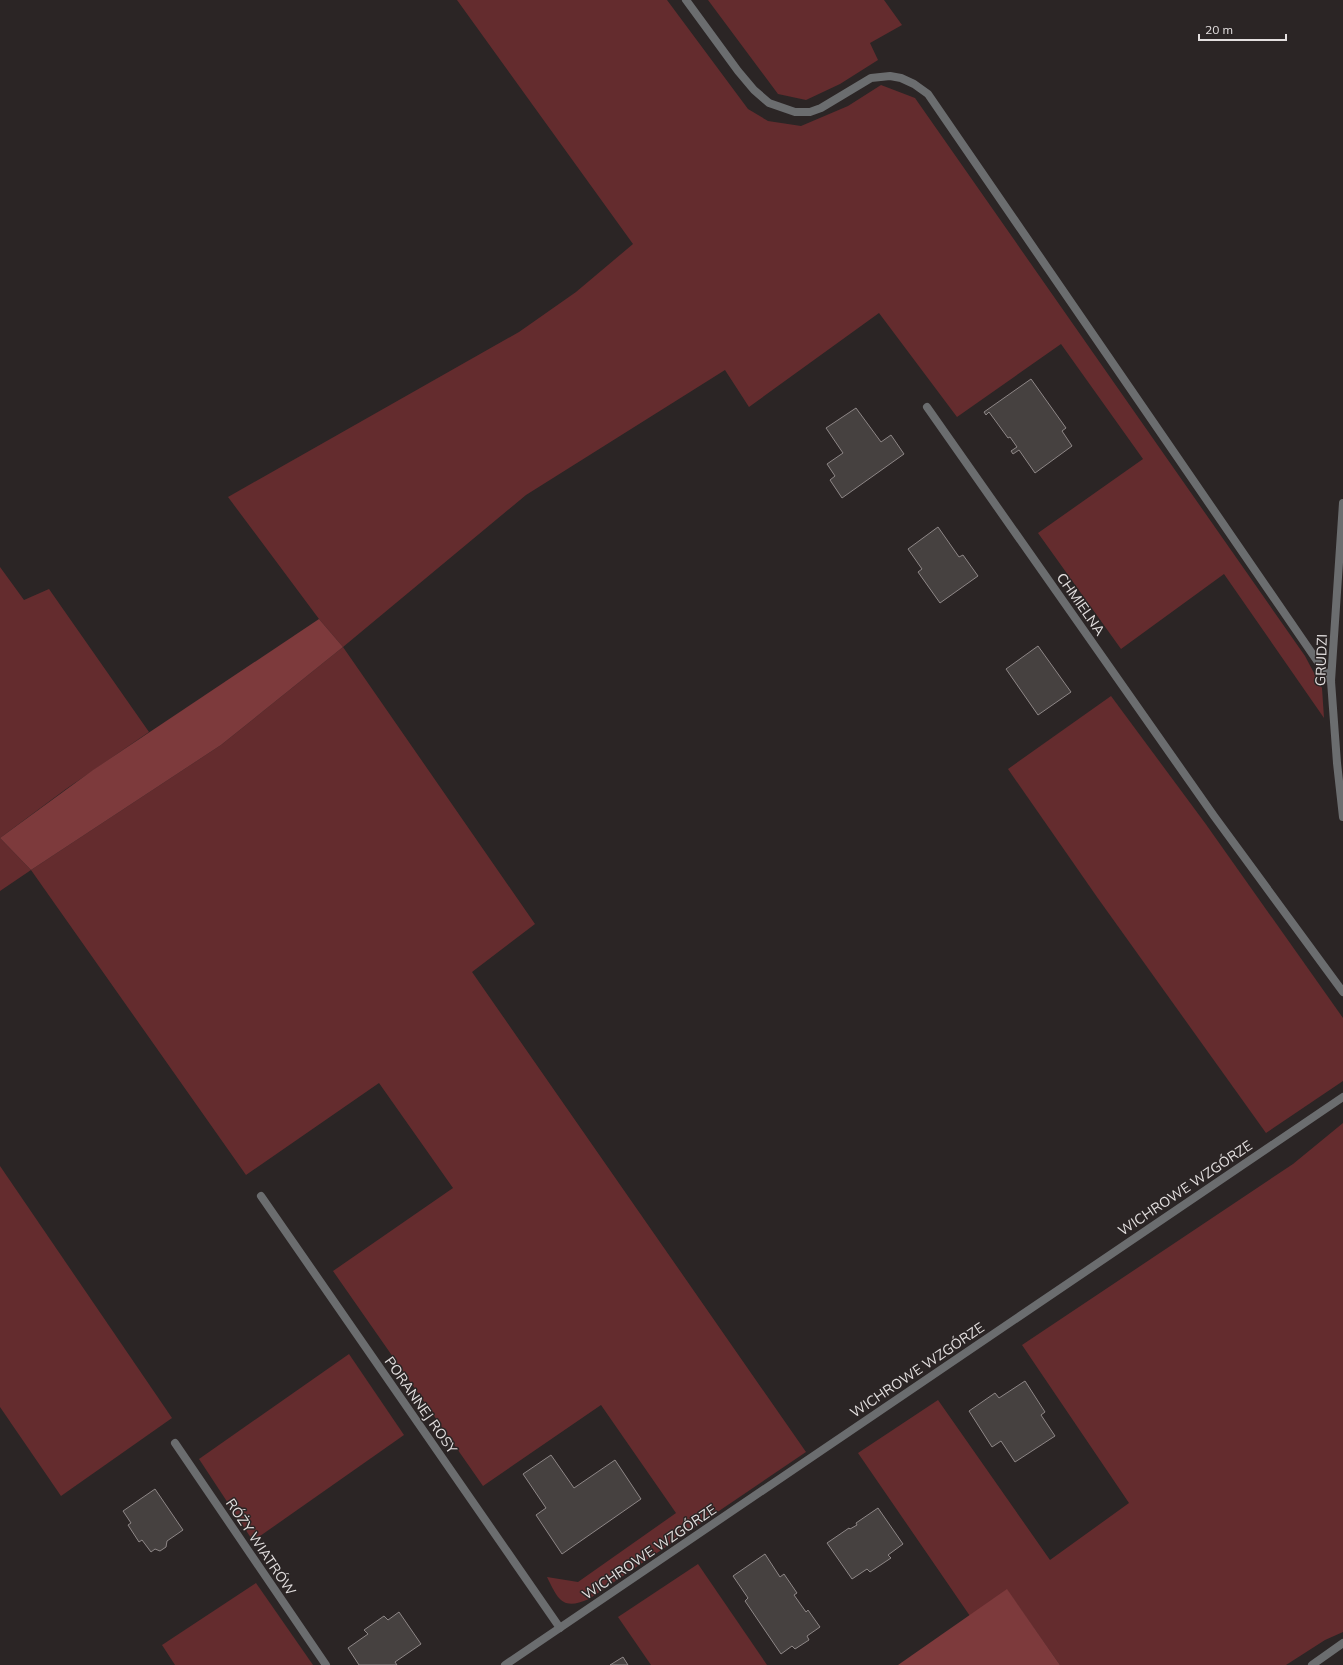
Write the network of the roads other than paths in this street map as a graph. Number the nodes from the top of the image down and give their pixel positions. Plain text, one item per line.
1 (686, 0) edge
2 (928, 407) dead end
3 (1343, 503) edge
4 (1331, 681) junction
5 (1343, 817) edge
6 (1343, 992) edge
7 (1343, 1097) edge
8 (261, 1196) dead end
9 (175, 1443) dead end
10 (560, 1628) junction
11 (1343, 1643) edge
12 (326, 1665) edge
13 (505, 1665) edge
14 (1312, 1665) edge

1 - 4 street
2 - 6 street, CHMIELNA
3 - 4 street, GRUDZI
4 - 5 street, GRUDZI
7 - 10 street, WICHROWE WZGÓRZE
8 - 10 street, PORANNEJ ROSY
9 - 12 street, RÓŻY WIATRÓW
10 - 13 street, WICHROWE WZGÓRZE
11 - 14 street

